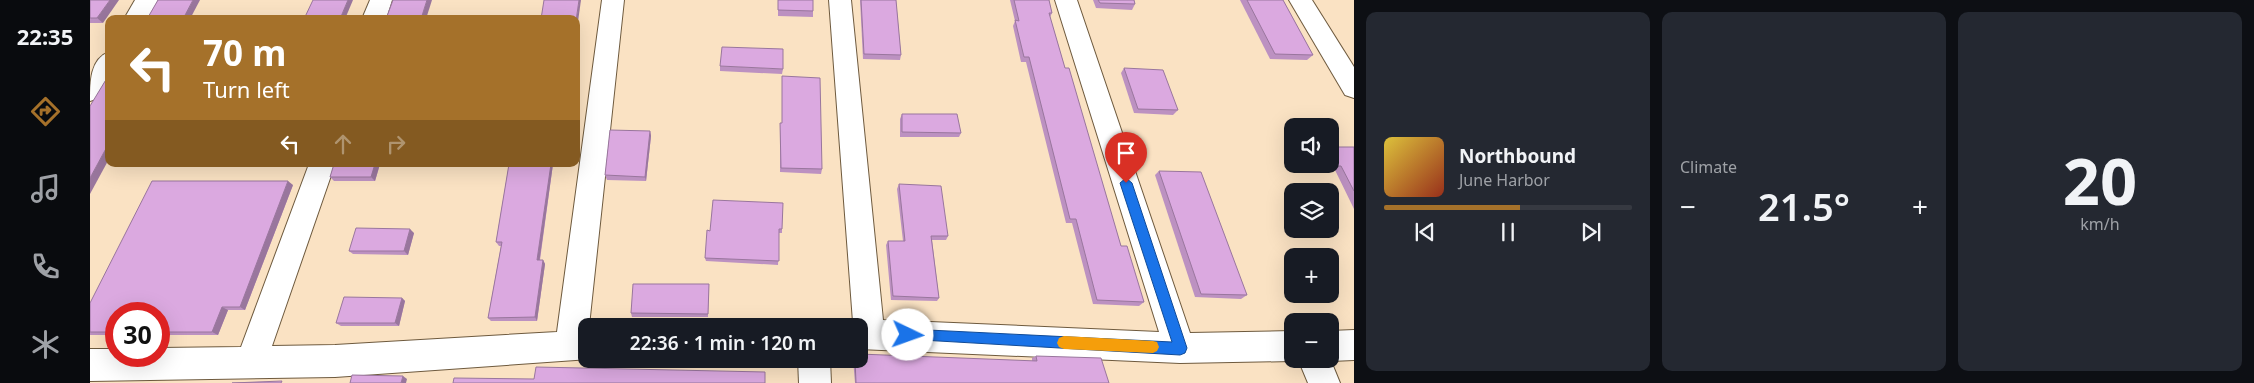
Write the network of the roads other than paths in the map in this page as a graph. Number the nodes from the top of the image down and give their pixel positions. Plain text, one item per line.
1 (147, 0) edge
2 (381, 0) edge
3 (613, 0) edge
4 (840, 0) edge
5 (1066, 0) edge
6 (1300, 0) edge
7 (138, 15) edge
8 (375, 15) edge
9 (105, 67) edge
10 (1354, 88) edge
11 (90, 91) edge
12 (321, 167) edge
13 (582, 318) edge
14 (863, 318) edge
15 (868, 334) edge
16 (578, 346) edge
17 (1284, 346) edge
18 (1339, 346) edge
19 (1354, 346) edge
20 (1180, 348) junction
21 (251, 362) junction
22 (90, 365) edge
23 (814, 368) edge
24 (1318, 368) edge
25 (332, 372) edge
26 (815, 383) edge
27 (1324, 383) edge

1 - 7 street
2 - 8 street
3 - 13 street
4 - 14 street
5 - 20 street
6 - 10 street
9 - 11 street
12 - 21 street
15 - 20 street
16 - 25 street
17 - 20 street
18 - 19 street
21 - 22 street
21 - 25 street
23 - 26 street
24 - 27 street

